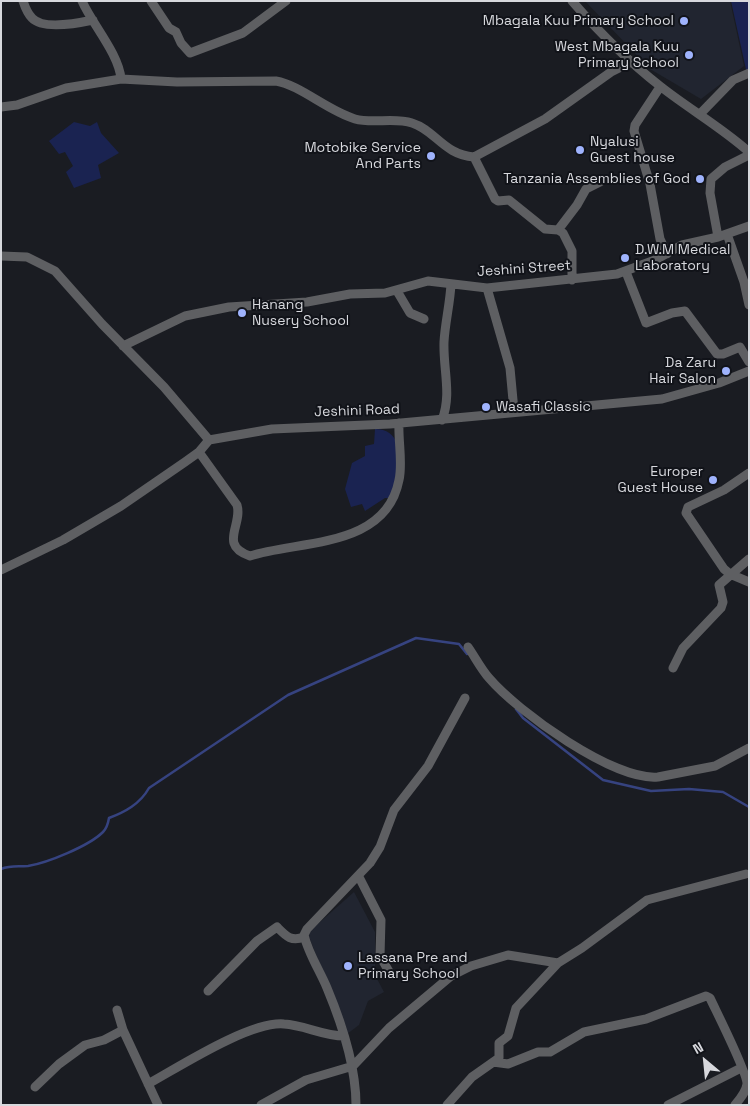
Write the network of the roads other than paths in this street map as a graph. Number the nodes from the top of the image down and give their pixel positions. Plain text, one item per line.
1 (23, 1) edge
2 (82, 1) edge
3 (151, 1) edge
4 (286, 1) edge
5 (572, 1) edge
6 (94, 20) junction
7 (631, 62) junction
8 (749, 73) edge
9 (122, 79) junction
10 (660, 87) junction
11 (1, 107) edge
12 (700, 114) junction
13 (749, 153) edge
14 (474, 157) junction
15 (600, 182) dead end
16 (749, 226) edge
17 (558, 230) junction
18 (727, 234) junction
19 (718, 237) junction
20 (666, 254) junction
21 (1, 256) edge
22 (626, 272) junction
23 (572, 280) junction
24 (451, 284) junction
25 (487, 288) junction
26 (397, 291) junction
27 (749, 304) edge
28 (424, 318) dead end
29 (123, 346) junction
30 (749, 362) edge
31 (749, 371) edge
32 (514, 411) junction
33 (442, 420) junction
34 (399, 423) junction
35 (209, 440) junction
36 (199, 452) junction
37 (749, 473) edge
38 (749, 558) edge
39 (1, 570) edge
40 (730, 574) junction
41 (749, 582) edge
42 (468, 647) dead end
43 (673, 668) dead end
44 (465, 698) dead end
45 (749, 748) edge
46 (746, 874) dead end
47 (359, 877) junction
48 (304, 938) junction
49 (558, 963) junction
50 (391, 975) dead end
51 (208, 991) dead end
52 (117, 1010) dead end
53 (123, 1030) junction
54 (344, 1036) junction
55 (492, 1062) junction
56 (353, 1066) junction
57 (741, 1068) junction
58 (148, 1084) junction
59 (36, 1088) dead end
60 (158, 1105) edge
61 (260, 1105) edge
62 (356, 1105) edge
63 (447, 1105) edge
64 (668, 1105) edge
65 (736, 1105) edge

1 - 6 street
2 - 6 street
3 - 4 street
5 - 7 street
6 - 9 street
7 - 10 street
7 - 14 street
8 - 12 street
9 - 11 street
9 - 14 street
10 - 12 street
10 - 20 street
12 - 13 street
13 - 19 street
14 - 17 street
15 - 17 street
16 - 18 street, Jeshini Street
17 - 23 street
18 - 19 street, Jeshini Street
18 - 27 street
19 - 20 street, Jeshini Street
20 - 22 street, Jeshini Street
21 - 29 street
22 - 23 street, Jeshini Street
22 - 30 street
23 - 25 street, Jeshini Street
24 - 25 street, Jeshini Street
24 - 26 street, Jeshini Street
24 - 33 street
25 - 32 street
26 - 28 street
26 - 29 street, Jeshini Street
29 - 35 street
31 - 32 street, Jeshini Road
32 - 33 street, Jeshini Road
33 - 34 street, Jeshini Road
34 - 35 street, Jeshini Road
34 - 36 street
35 - 36 street
36 - 39 street
37 - 40 street
38 - 40 street
40 - 41 street
40 - 43 street
42 - 45 street
44 - 47 street
46 - 49 street
47 - 48 street
47 - 50 street
48 - 51 street
48 - 54 street
49 - 55 street
49 - 56 street
52 - 53 street
53 - 58 street
53 - 59 street
54 - 56 street
54 - 58 street
55 - 57 street
55 - 63 street
56 - 61 street
56 - 62 street
57 - 64 street
57 - 65 street
58 - 60 street

